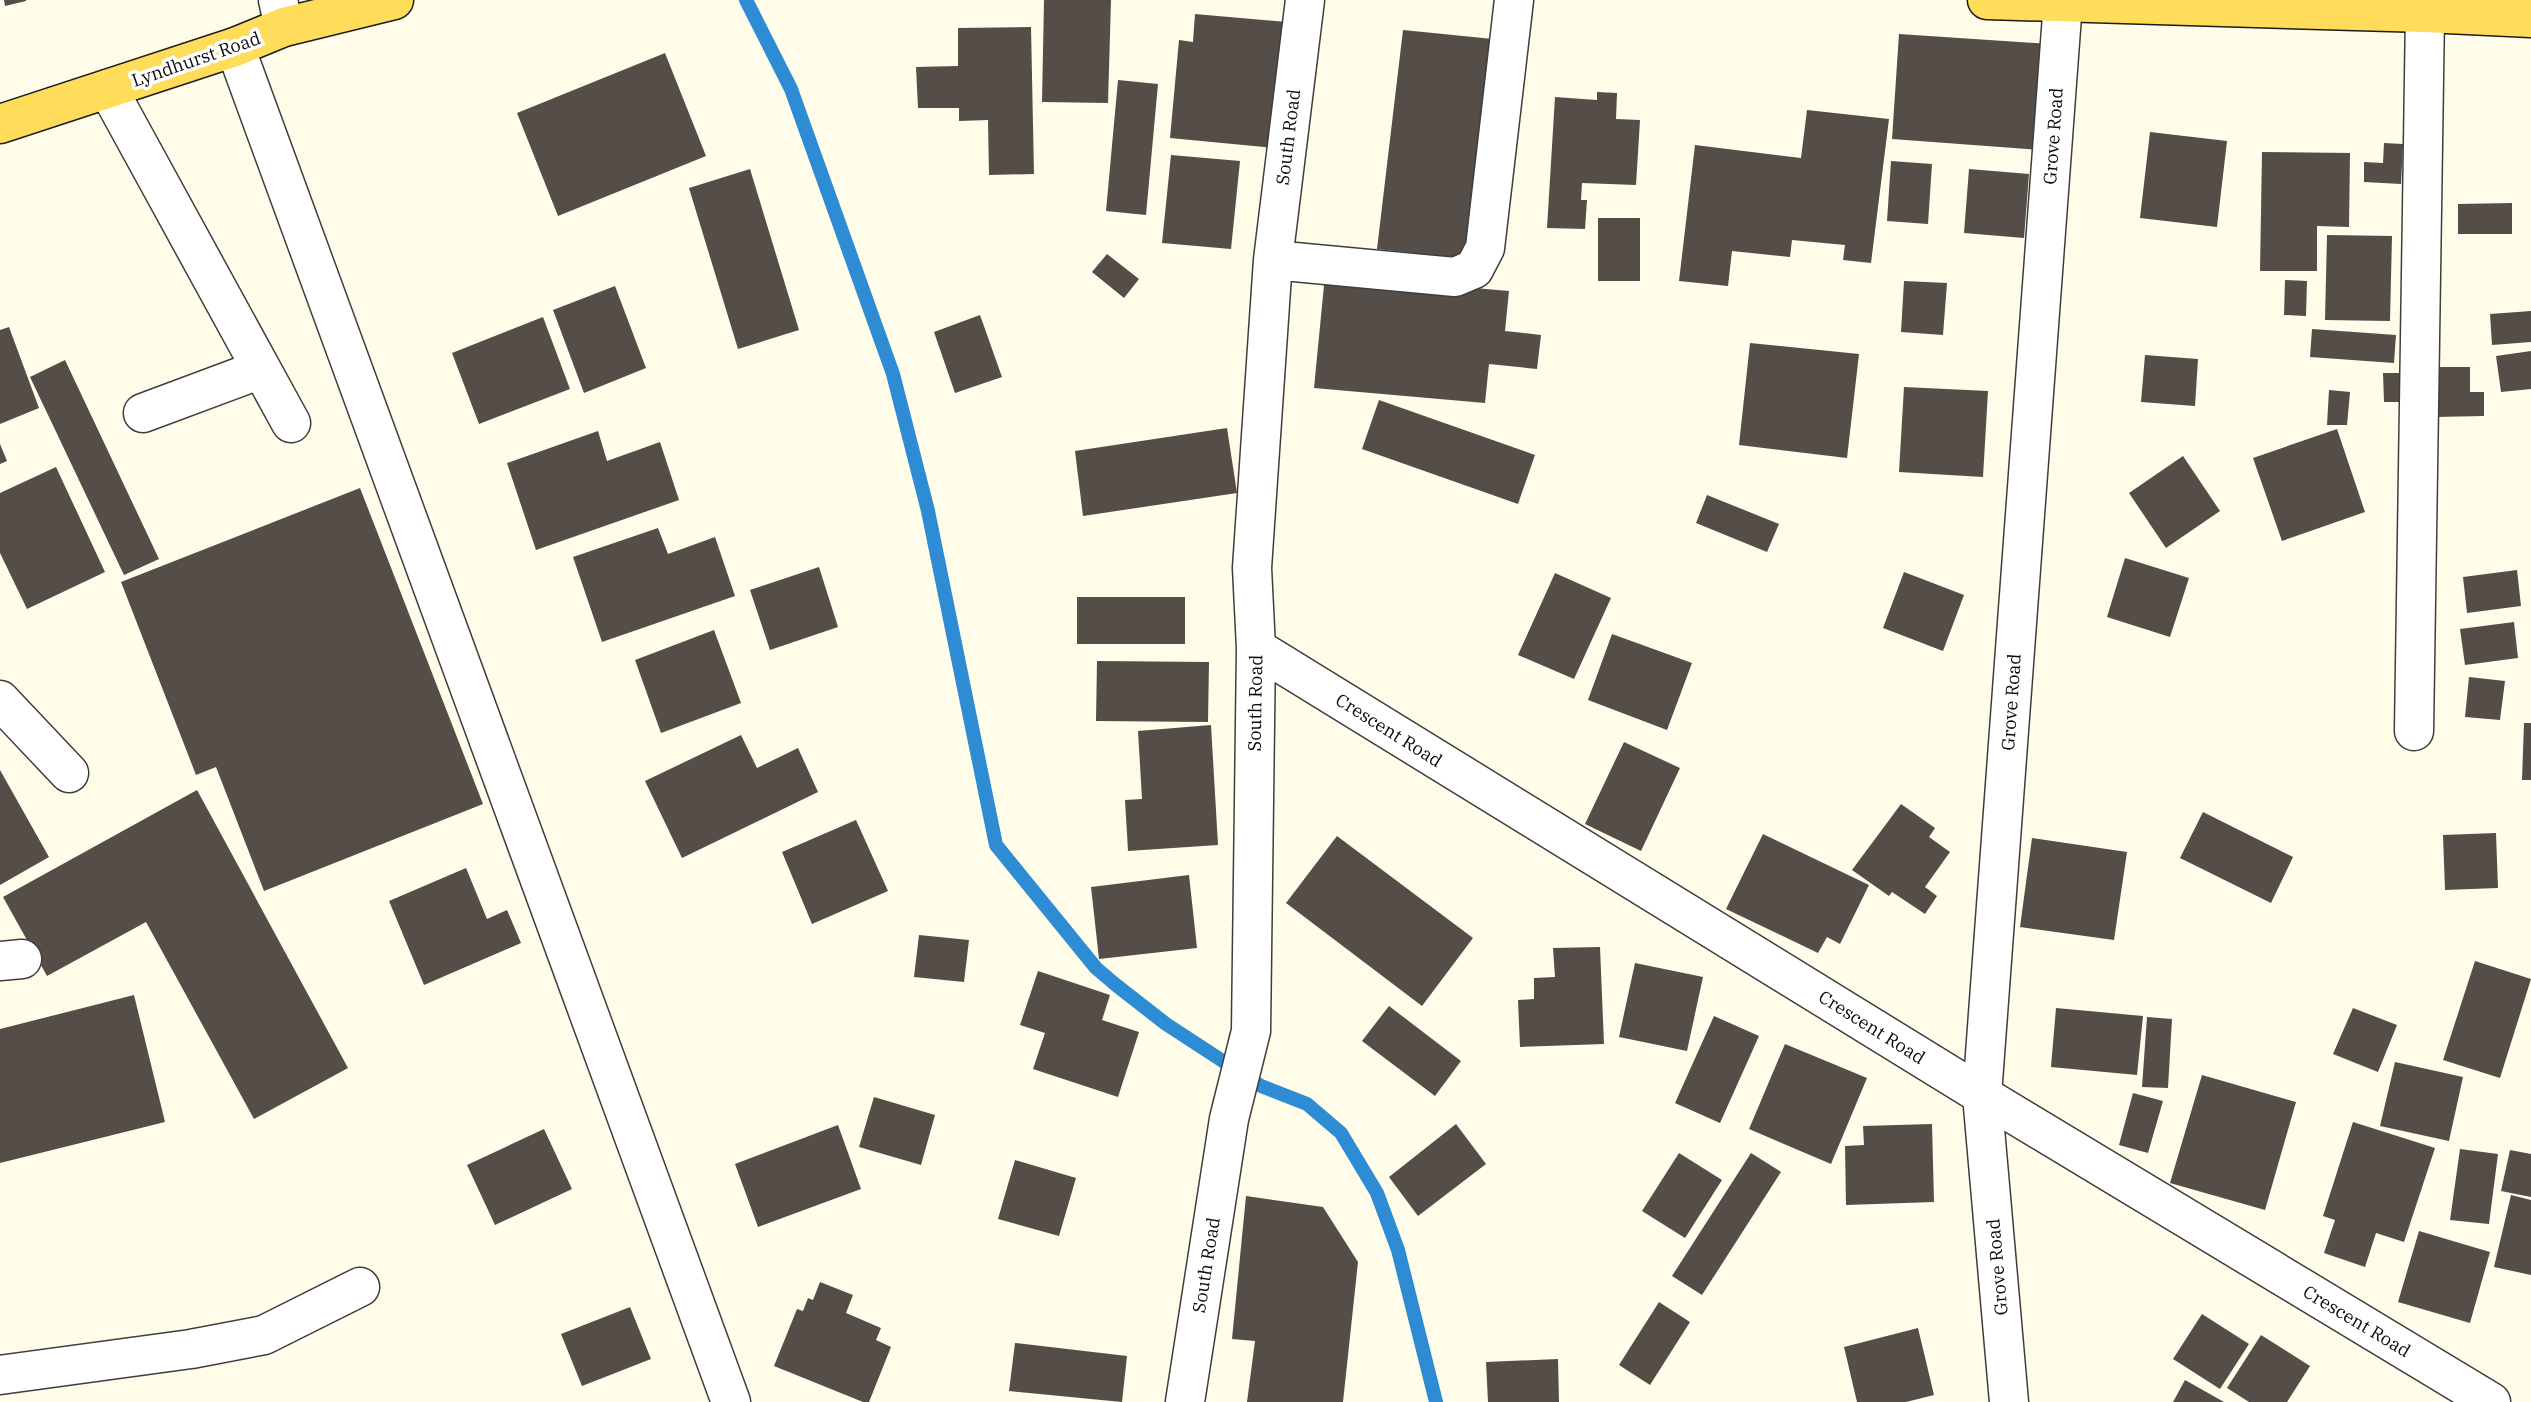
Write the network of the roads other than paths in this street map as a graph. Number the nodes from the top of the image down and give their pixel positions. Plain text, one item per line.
1 (394, 0) edge
2 (1304, 0) edge
3 (1514, 0) edge
4 (1987, 0) edge
5 (2063, 2) edge
6 (281, 13) edge
7 (2426, 13) junction
8 (2531, 18) edge
9 (235, 47) junction
10 (108, 89) junction
11 (0, 124) edge
12 (1273, 260) junction
13 (261, 369) junction
14 (143, 412) dead end
15 (291, 422) dead end
16 (1256, 648) junction
17 (0, 700) edge
18 (2414, 731) dead end
19 (69, 773) dead end
20 (1982, 1095) junction
21 (360, 1287) dead end
22 (0, 1376) edge
23 (731, 1402) edge
24 (1185, 1402) edge
25 (2009, 1402) edge
26 (2491, 1402) edge

1 - 6 main road, Lyndhurst Road
2 - 12 street, South Road
3 - 12 street
4 - 5 main road
5 - 7 main road
5 - 20 street, Grove Road
6 - 9 main road, Lyndhurst Road
7 - 8 main road
7 - 18 street
9 - 10 main road, Lyndhurst Road
9 - 23 street
10 - 11 main road, Lyndhurst Road
10 - 13 street
12 - 16 street, South Road
13 - 14 street
13 - 15 street
16 - 20 street, Crescent Road
16 - 24 street, South Road
17 - 19 street
20 - 25 street, Grove Road
20 - 26 street, Crescent Road
21 - 22 street

